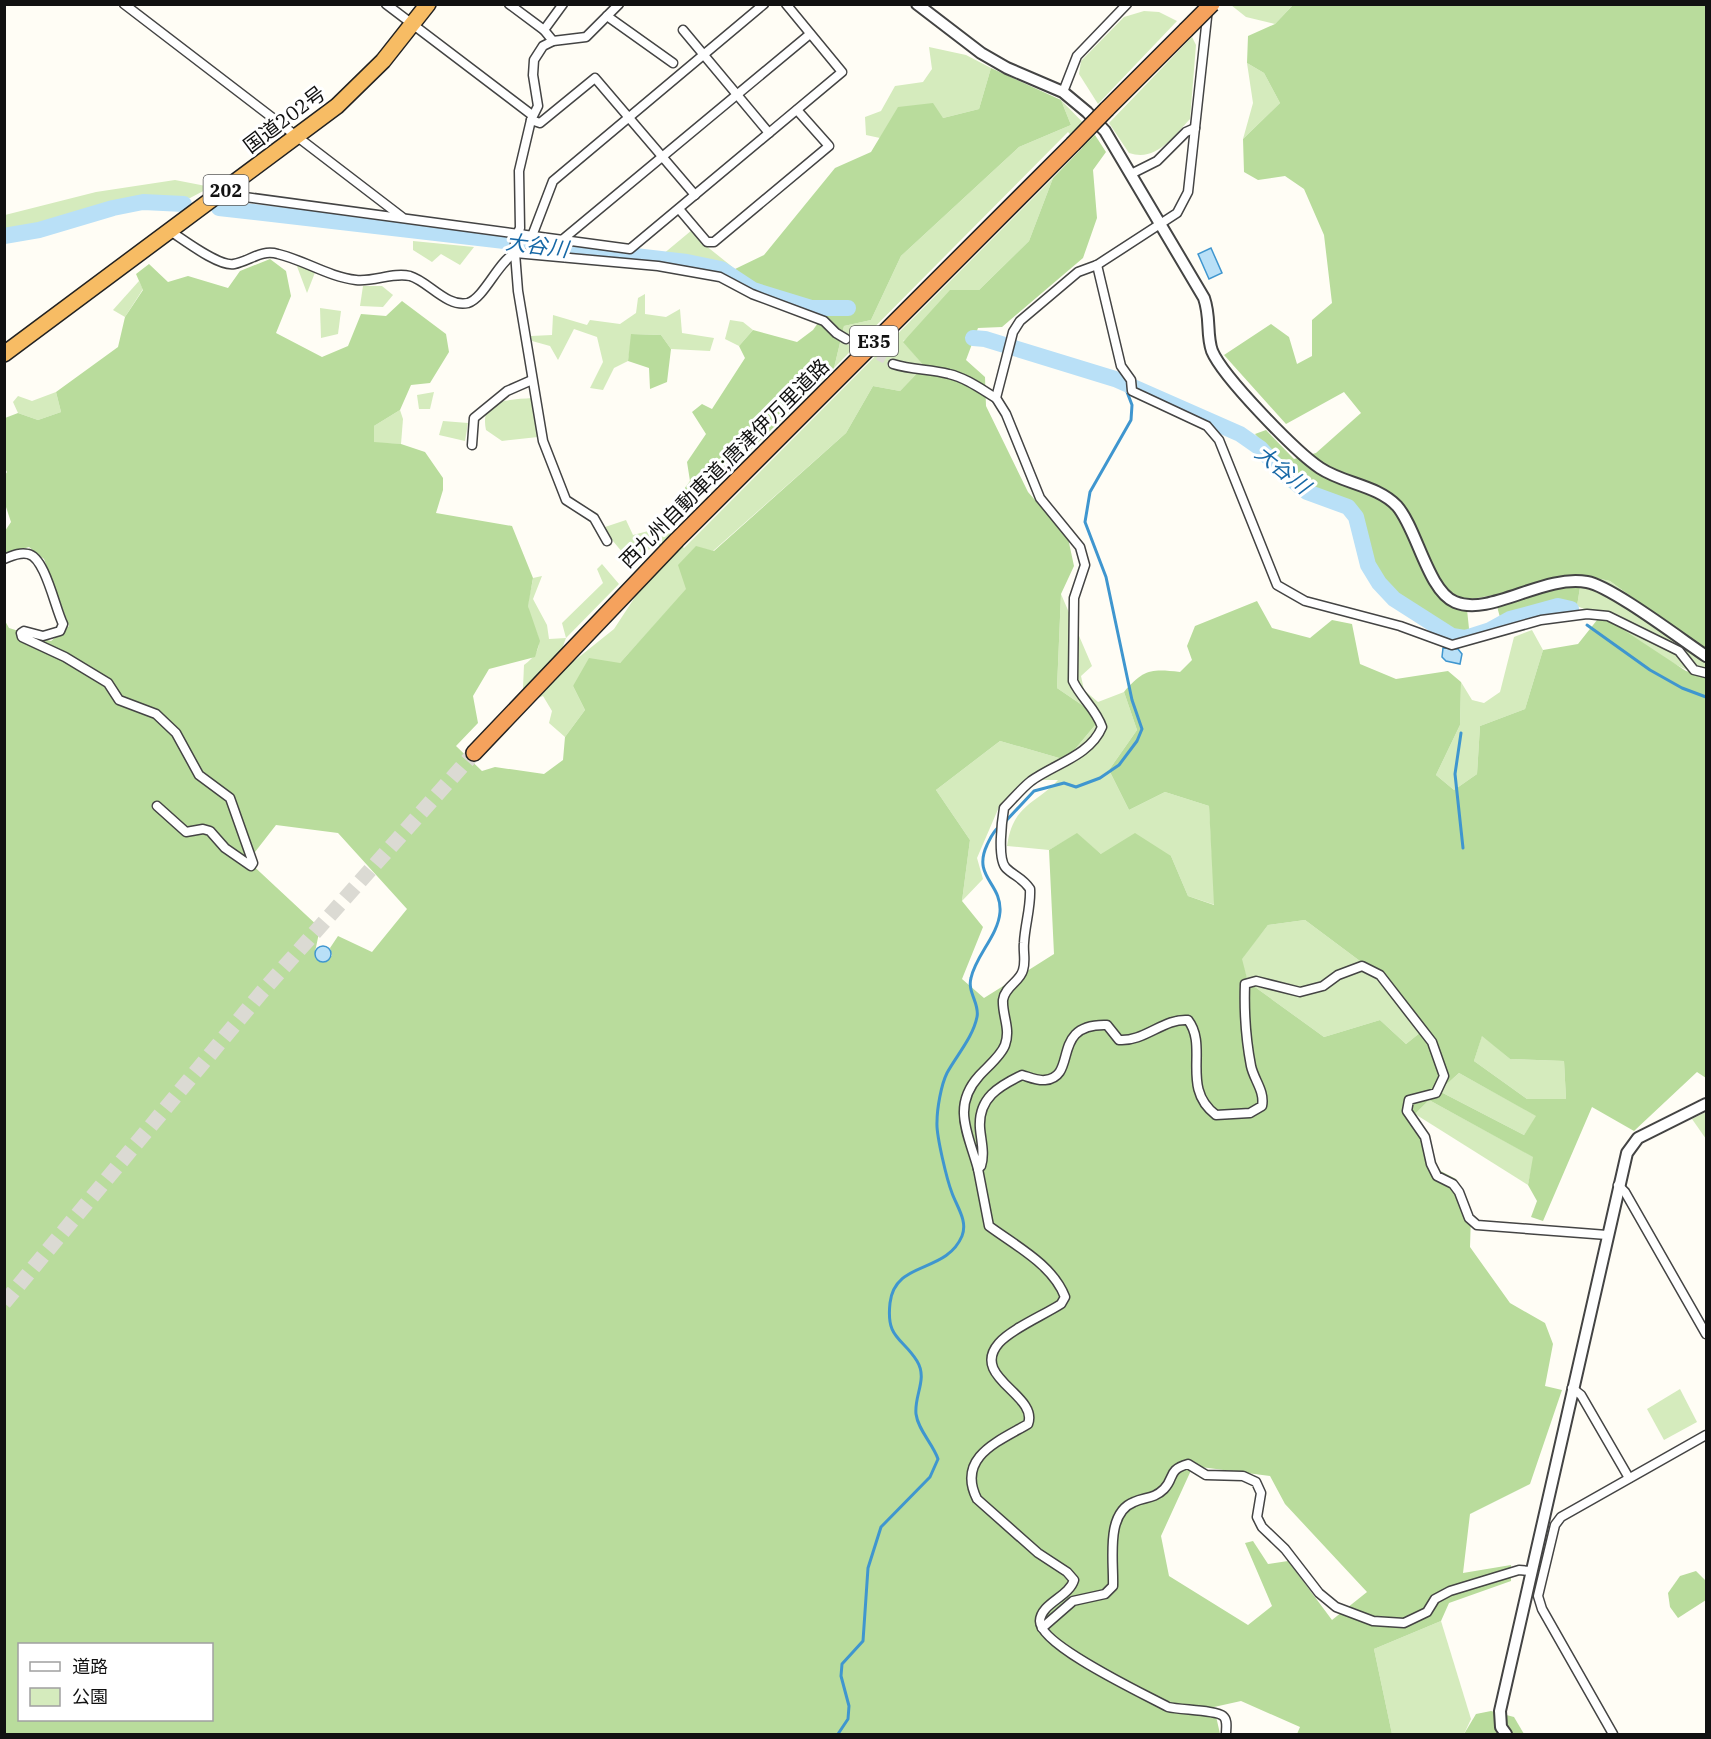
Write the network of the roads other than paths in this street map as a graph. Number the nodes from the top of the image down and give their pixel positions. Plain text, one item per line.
1 (124, 4) edge
2 (386, 4) edge
3 (428, 4) edge
4 (509, 4) edge
5 (563, 4) edge
6 (619, 4) edge
7 (764, 4) edge
8 (786, 4) edge
9 (917, 4) edge
10 (1127, 4) edge
11 (1210, 4) edge
12 (607, 16) junction
13 (412, 24) junction
14 (544, 30) junction
15 (683, 30) dead end
16 (810, 34) junction
17 (553, 41) junction
18 (704, 55) junction
19 (673, 63) dead end
20 (1063, 92) junction
21 (737, 95) junction
22 (797, 110) junction
23 (629, 116) junction
24 (531, 118) junction
25 (1196, 129) junction
26 (769, 133) junction
27 (298, 135) junction
28 (663, 157) junction
29 (1131, 174) junction
30 (226, 189) junction
31 (695, 195) junction
32 (679, 209) junction
33 (404, 218) junction
34 (1160, 223) junction
35 (170, 231) junction
36 (517, 236) junction
37 (532, 236) junction
38 (562, 240) junction
39 (515, 252) junction
40 (1097, 265) junction
41 (846, 339) tunnel mouth
42 (4, 354) edge
43 (893, 364) tunnel mouth
44 (532, 380) junction
45 (996, 398) junction
46 (472, 445) dead end
47 (607, 541) dead end
48 (4, 559) edge
49 (1707, 656) edge
50 (1707, 674) edge
51 (474, 753) tunnel mouth
52 (157, 806) dead end
53 (1707, 1104) edge
54 (978, 1169) junction
55 (1618, 1185) junction
56 (1607, 1235) junction
57 (1707, 1334) edge
58 (1572, 1388) junction
59 (1707, 1435) edge
60 (1629, 1478) junction
61 (1530, 1571) junction
62 (1042, 1628) junction
63 (1226, 1734) edge
64 (1506, 1734) edge
65 (1613, 1734) edge

1 - 27 street
2 - 13 street
3 - 13 highway, 国道202号 / 202
4 - 14 street
5 - 14 street
6 - 12 street
7 - 18 street
8 - 16 street
9 - 20 street
10 - 20 street
11 - 25 street
11 - 51 highway, 西九州自動車道;唐津伊万里道路 / E35, bridge
12 - 17 street
12 - 19 street
13 - 24 street
13 - 27 highway, 国道202号 / 202
14 - 17 street
15 - 18 street
16 - 21 street
16 - 22 street
17 - 24 street
18 - 21 street
18 - 23 street
20 - 29 street
21 - 26 street
21 - 28 street
22 - 26 street
22 - 32 street
23 - 24 street
23 - 28 street
23 - 37 street
24 - 36 street
25 - 29 street
25 - 34 street
26 - 31 street
27 - 30 highway, 国道202号 / 202
27 - 33 street
28 - 31 street
28 - 38 street
29 - 34 street
30 - 33 street
30 - 35 highway, 国道202号 / 202
31 - 32 street
32 - 38 street
33 - 36 street
34 - 40 street
34 - 49 street
35 - 39 street
35 - 42 highway, 国道202号 / 202
36 - 37 street
36 - 39 street
37 - 38 street
39 - 41 street
39 - 44 street
40 - 45 street
40 - 50 street
43 - 45 street
44 - 46 street
44 - 47 street
45 - 54 street
48 - 52 street
53 - 55 street
54 - 56 street
54 - 62 street
55 - 56 street
55 - 57 street
56 - 58 street
58 - 60 street
58 - 61 street
59 - 60 street
60 - 65 street
61 - 62 street
61 - 64 street
62 - 63 street

